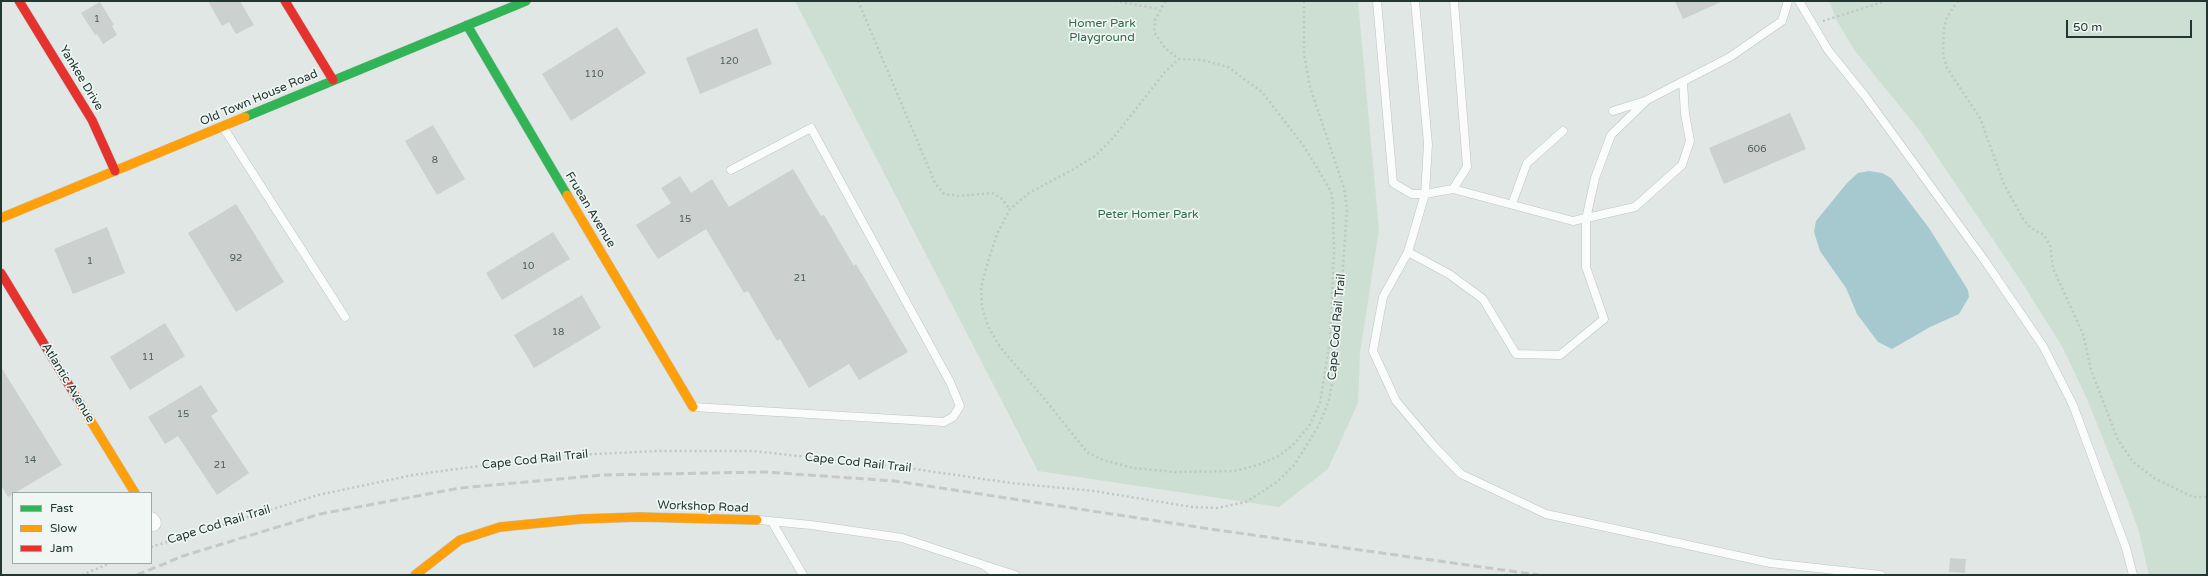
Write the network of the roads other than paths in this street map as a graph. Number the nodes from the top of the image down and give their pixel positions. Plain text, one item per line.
1 (19, 1) edge
2 (285, 1) edge
3 (526, 1) edge
4 (1377, 1) edge
5 (1415, 1) edge
6 (1454, 1) edge
7 (1788, 1) edge
8 (1799, 1) edge
9 (467, 25) junction
10 (332, 80) junction
11 (1682, 82) junction
12 (1647, 100) junction
13 (1613, 111) dead end
14 (222, 126) junction
15 (1563, 131) dead end
16 (731, 170) dead end
17 (115, 171) junction
18 (1453, 189) junction
19 (1425, 194) junction
20 (1512, 204) junction
21 (1, 218) edge
22 (1586, 219) junction
23 (1408, 252) junction
24 (1, 273) edge
25 (345, 317) dead end
26 (693, 407) joint
27 (134, 492) edge
28 (757, 520) joint
29 (772, 522) junction
30 (984, 565) junction
31 (415, 575) edge
32 (803, 575) edge
33 (997, 575) edge
34 (1015, 575) edge
35 (1881, 575) edge
36 (2133, 575) edge

1 - 17 street, Yankee Drive
2 - 10 street
3 - 9 street, Old Town House Road
4 - 19 lane
5 - 19 lane
6 - 18 lane
7 - 11 lane
8 - 36 lane
9 - 10 street, Old Town House Road
9 - 26 street, Fruean Avenue
10 - 14 street, Old Town House Road
11 - 12 lane
11 - 22 lane
12 - 13 lane
12 - 22 lane
14 - 17 street, Old Town House Road
14 - 25 lane
15 - 20 lane
16 - 26 lane
17 - 21 street, Old Town House Road
18 - 19 lane
18 - 20 lane
19 - 23 lane
20 - 22 lane
22 - 23 lane
23 - 35 lane
24 - 27 street, Atlantic Avenue
28 - 29 lane, Workshop Road
28 - 31 street, Workshop Road
29 - 30 lane, Workshop Road
29 - 32 lane
30 - 33 lane, Workshop Road
30 - 34 lane

